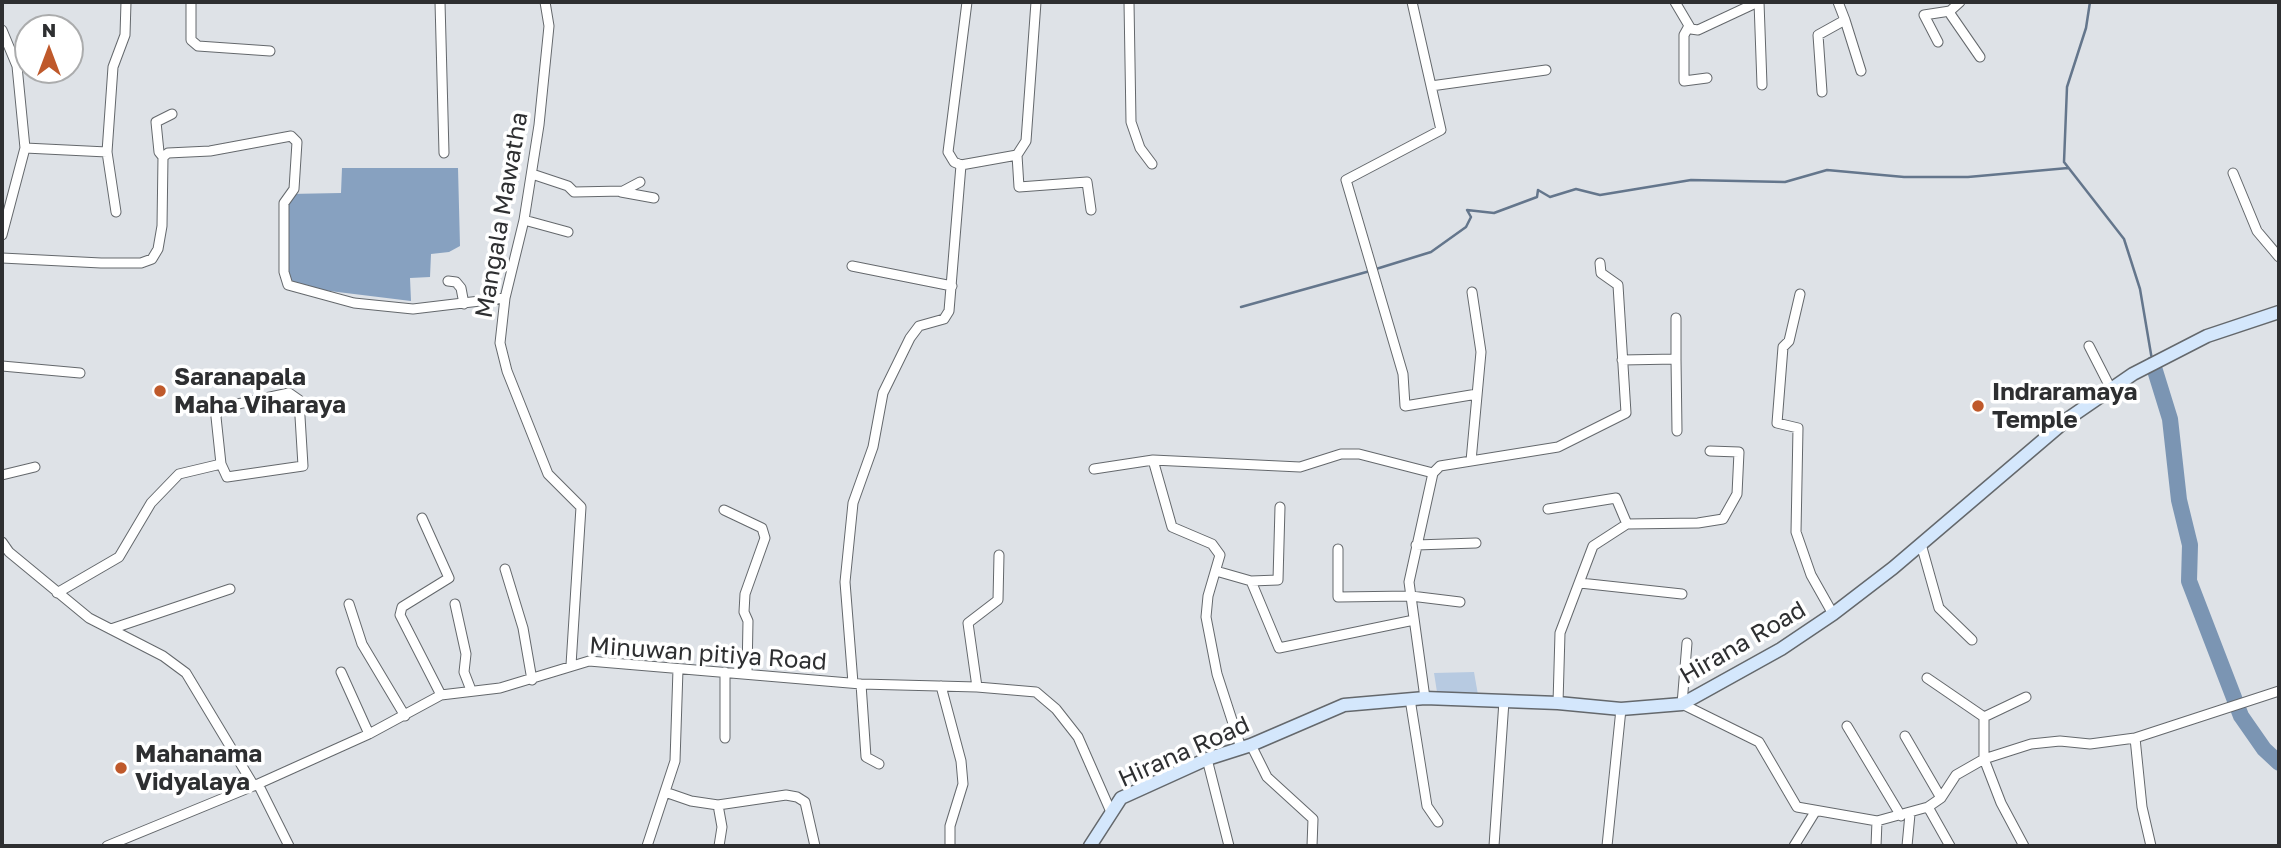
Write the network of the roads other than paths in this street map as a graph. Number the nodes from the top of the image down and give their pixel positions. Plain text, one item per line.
1 (126, 2) edge
2 (191, 2) edge
3 (440, 2) edge
4 (545, 2) edge
5 (967, 2) edge
6 (1036, 2) edge
7 (1129, 2) edge
8 (1412, 2) edge
9 (1675, 2) edge
10 (1758, 2) edge
11 (1838, 2) edge
12 (1960, 2) edge
13 (1950, 11) junction
14 (1845, 20) junction
15 (1689, 26) junction
16 (2, 30) edge
17 (1938, 42) dead end
18 (270, 51) dead end
19 (1980, 57) dead end
20 (1546, 70) dead end
21 (1861, 71) dead end
22 (1707, 79) dead end
23 (1762, 85) dead end
24 (1431, 86) junction
25 (1822, 92) dead end
26 (172, 114) dead end
27 (25, 148) junction
28 (107, 152) junction
29 (444, 153) dead end
30 (1017, 155) junction
31 (163, 157) junction
32 (1152, 164) dead end
33 (961, 165) junction
34 (2233, 173) dead end
35 (532, 174) junction
36 (640, 182) dead end
37 (621, 192) junction
38 (654, 198) dead end
39 (1090, 210) dead end
40 (116, 212) dead end
41 (524, 220) junction
42 (568, 232) dead end
43 (2, 235) edge
44 (2279, 257) edge
45 (2, 258) edge
46 (1600, 263) dead end
47 (852, 266) dead end
48 (448, 281) dead end
49 (953, 286) junction
50 (1472, 292) dead end
51 (1800, 294) dead end
52 (505, 298) junction
53 (464, 304) junction
54 (2279, 312) edge
55 (1676, 318) dead end
56 (2089, 346) dead end
57 (1676, 359) junction
58 (1622, 360) junction
59 (2, 366) edge
60 (80, 373) dead end
61 (2111, 389) junction
62 (1477, 394) junction
63 (1677, 431) dead end
64 (1710, 451) dead end
65 (1153, 460) junction
66 (1471, 461) junction
67 (221, 464) junction
68 (36, 467) dead end
69 (1094, 469) dead end
70 (1433, 473) junction
71 (2, 475) edge
72 (1280, 507) dead end
73 (1548, 509) dead end
74 (724, 510) dead end
75 (422, 518) dead end
76 (1627, 524) junction
77 (2, 542) edge
78 (1476, 544) dead end
79 (1921, 544) junction
80 (1416, 545) junction
81 (1338, 549) dead end
82 (999, 555) dead end
83 (505, 569) dead end
84 (1216, 571) junction
85 (1251, 581) junction
86 (1580, 583) junction
87 (230, 589) dead end
88 (57, 593) junction
89 (1682, 594) dead end
90 (1411, 596) junction
91 (1460, 602) dead end
92 (349, 604) dead end
93 (455, 604) dead end
94 (1833, 614) junction
95 (1414, 620) junction
96 (111, 629) junction
97 (1972, 640) dead end
98 (1687, 643) dead end
99 (570, 665) junction
100 (678, 669) junction
101 (341, 672) dead end
102 (725, 673) junction
103 (747, 674) junction
104 (1927, 678) dead end
105 (532, 680) junction
106 (857, 684) junction
107 (941, 686) junction
108 (977, 687) junction
109 (471, 690) junction
110 (2279, 691) edge
111 (441, 695) junction
112 (2026, 697) dead end
113 (1425, 698) junction
114 (1410, 699) junction
115 (1504, 701) junction
116 (1558, 703) junction
117 (1682, 704) junction
118 (1621, 709) junction
119 (405, 716) junction
120 (1984, 717) junction
121 (1847, 726) dead end
122 (369, 734) junction
123 (1905, 736) dead end
124 (725, 738) dead end
125 (2135, 738) junction
126 (1246, 747) junction
127 (1207, 759) junction
128 (1984, 759) junction
129 (879, 764) dead end
130 (254, 786) junction
131 (664, 792) junction
132 (1941, 798) junction
133 (718, 805) junction
134 (1928, 807) junction
135 (1111, 812) junction
136 (1815, 812) junction
137 (1905, 815) junction
138 (1877, 821) junction
139 (1438, 822) dead end
140 (107, 846) edge
141 (289, 846) edge
142 (647, 846) edge
143 (719, 846) edge
144 (815, 846) edge
145 (950, 846) edge
146 (1090, 846) edge
147 (1229, 846) edge
148 (1311, 846) edge
149 (1494, 846) edge
150 (1607, 846) edge
151 (1794, 846) edge
152 (1876, 846) edge
153 (1907, 846) edge
154 (1950, 846) edge
155 (2024, 846) edge
156 (2151, 846) edge

1 - 28 street
2 - 18 street
3 - 29 street
4 - 35 street, Mangala Mawatha
5 - 33 street
6 - 30 street
7 - 32 street
8 - 24 street
9 - 15 street
10 - 15 street
10 - 23 street
11 - 14 street
12 - 13 street
13 - 17 street
13 - 19 street
14 - 21 street
14 - 25 street
15 - 22 street
16 - 27 street
20 - 24 street
24 - 62 street
26 - 31 street
27 - 28 street
27 - 43 street
28 - 40 street
30 - 33 street
30 - 39 street
31 - 45 street
31 - 53 street
33 - 49 street
34 - 44 street
35 - 37 street
35 - 41 street, Mangala Mawatha
36 - 37 street
37 - 38 street
41 - 42 street
41 - 52 street, Mangala Mawatha
46 - 58 street
47 - 49 street
48 - 53 street
49 - 106 street
50 - 62 street
51 - 94 street
52 - 53 street
52 - 99 street, Mangala Mawatha
54 - 61 street, Hirana Road
55 - 57 street
56 - 61 street
57 - 58 street
57 - 63 street
58 - 66 street
59 - 60 street
61 - 79 street, Hirana Road
62 - 66 street
64 - 76 street
65 - 69 street
65 - 70 street
65 - 84 street
66 - 70 street
67 - 67 street
67 - 88 street
68 - 71 street
70 - 80 street
72 - 85 street
73 - 76 street
74 - 103 street
75 - 111 street
76 - 86 street
77 - 88 street
78 - 80 street
79 - 94 street, Hirana Road
79 - 97 street
80 - 90 street
81 - 90 street
82 - 108 street
83 - 105 street
84 - 85 street
84 - 126 street
85 - 95 street
86 - 89 street
86 - 116 street
87 - 96 street
88 - 96 street
90 - 91 street
90 - 95 street
92 - 119 street
93 - 109 street
94 - 117 street, Hirana Road
95 - 113 street
96 - 130 street
98 - 117 street
99 - 100 street, Minuwan pitiya Road
99 - 105 street, Minuwan pitiya Road
100 - 102 street, Minuwan pitiya Road
100 - 131 street
101 - 122 street
102 - 103 street, Minuwan pitiya Road
102 - 124 street
103 - 106 street, Minuwan pitiya Road
104 - 120 street
105 - 109 street, Minuwan pitiya Road
106 - 107 street, Minuwan pitiya Road
106 - 129 street
107 - 108 street, Minuwan pitiya Road
107 - 145 street
108 - 135 street, Minuwan pitiya Road
109 - 111 street, Minuwan pitiya Road
110 - 125 street
111 - 119 street, Minuwan pitiya Road
112 - 120 street
113 - 114 street, Hirana Road
113 - 115 street, Hirana Road
114 - 126 street, Hirana Road
114 - 139 street
115 - 116 street, Hirana Road
115 - 149 street
116 - 118 street, Hirana Road
117 - 118 street, Hirana Road
117 - 136 street
118 - 150 street
119 - 122 street, Minuwan pitiya Road
120 - 128 street
121 - 137 street
122 - 130 street, Minuwan pitiya Road
123 - 132 street
125 - 128 street
125 - 156 street
126 - 127 street, Hirana Road
126 - 148 street
127 - 135 street, Hirana Road
127 - 147 street
128 - 132 street
128 - 155 street
130 - 140 street, Minuwan pitiya Road
130 - 141 street
131 - 133 street
131 - 142 street
132 - 134 street
133 - 143 street
133 - 144 street
134 - 137 street
134 - 154 street
135 - 146 street, Hirana Road
136 - 138 street
136 - 151 street
137 - 138 street
137 - 153 street
138 - 152 street

